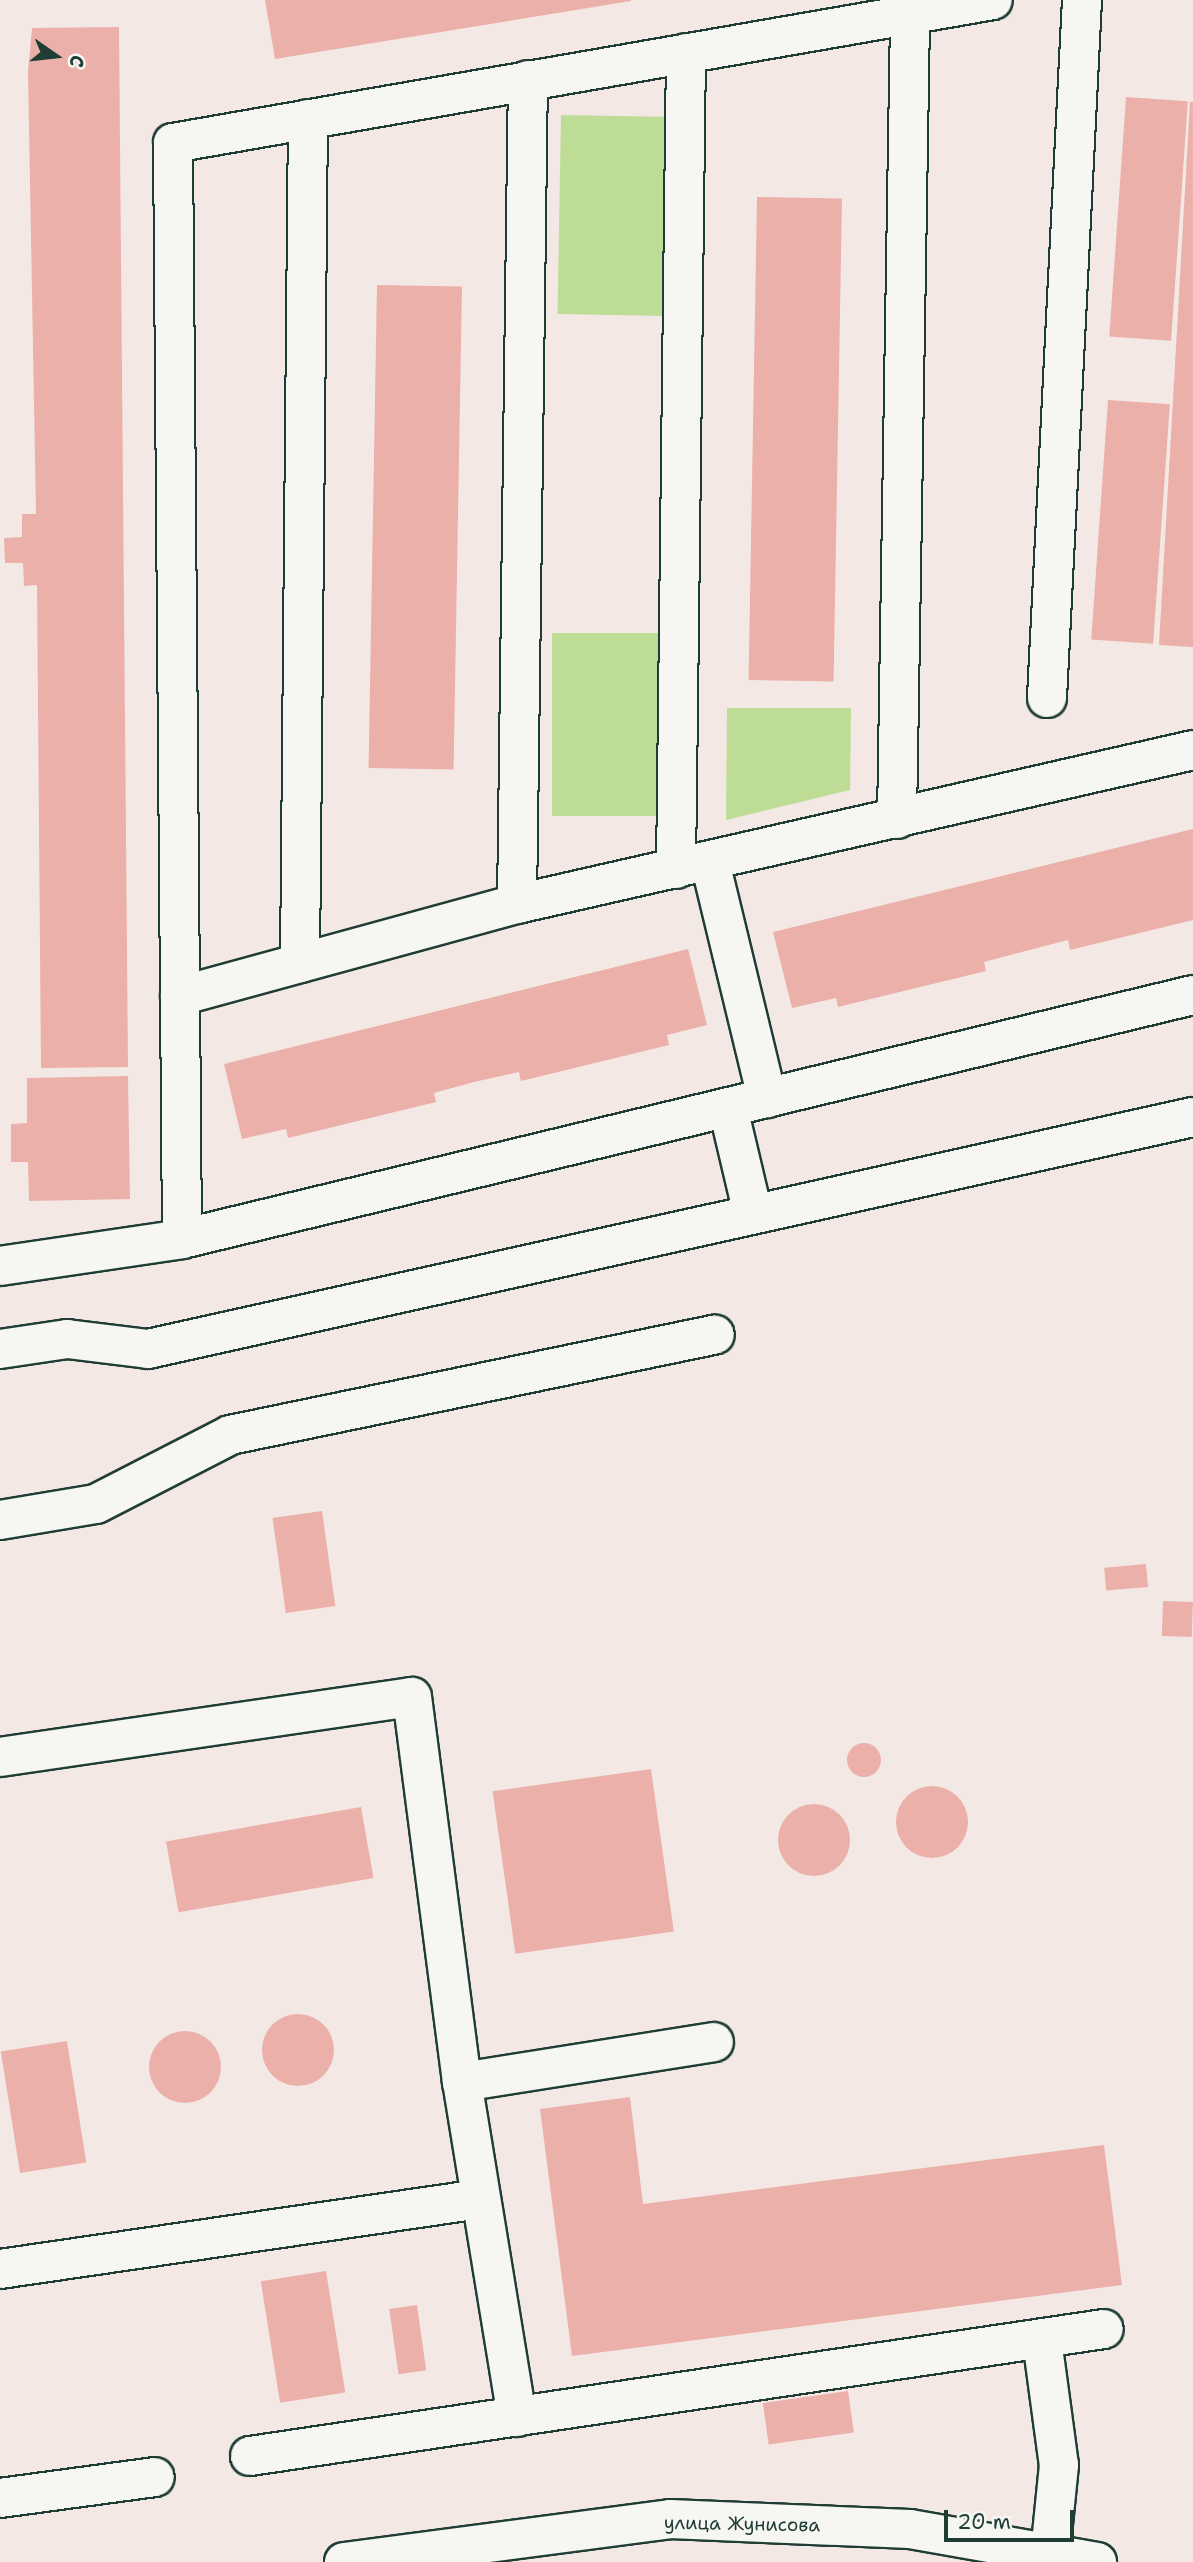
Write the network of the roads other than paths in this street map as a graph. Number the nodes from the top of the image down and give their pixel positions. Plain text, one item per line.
1 (993, 0) edge
2 (1083, 0) edge
3 (910, 15) junction
4 (686, 53) junction
5 (528, 80) junction
6 (308, 118) junction
7 (1047, 698) dead end
8 (1193, 750) edge
9 (897, 819) junction
10 (693, 866) junction
11 (517, 904) junction
12 (300, 963) junction
13 (1193, 995) edge
14 (180, 996) junction
15 (767, 1098) junction
16 (728, 1108) junction
17 (1193, 1117) edge
18 (753, 1214) junction
19 (182, 1239) junction
20 (0, 1266) edge
21 (715, 1335) dead end
22 (0, 1349) edge
23 (0, 1520) edge
24 (0, 1757) edge
25 (714, 2042) dead end
26 (462, 2082) junction
27 (481, 2199) junction
28 (0, 2269) edge
29 (1104, 2329) dead end
30 (1042, 2340) junction
31 (517, 2417) junction
32 (250, 2456) dead end
33 (155, 2477) dead end
34 (0, 2498) edge
35 (1050, 2553) junction
36 (344, 2562) edge
37 (1097, 2562) edge

1 - 3 street
2 - 7 street
3 - 4 street
3 - 9 street
4 - 5 street
4 - 10 street
5 - 6 street
5 - 11 street
6 - 12 street
6 - 14 street
8 - 9 street
9 - 10 street
10 - 11 street
10 - 15 street
11 - 12 street
12 - 14 street
13 - 15 street
14 - 19 street
15 - 16 street
16 - 18 street
16 - 19 street
17 - 18 street
18 - 22 street
19 - 20 street
21 - 23 street
24 - 26 street
25 - 26 street
26 - 27 street
27 - 28 street
27 - 31 street
29 - 30 street
30 - 31 street
30 - 35 street
31 - 32 street
33 - 34 street
35 - 36 street, улица Жунисова
35 - 37 street, улица Жунисова

